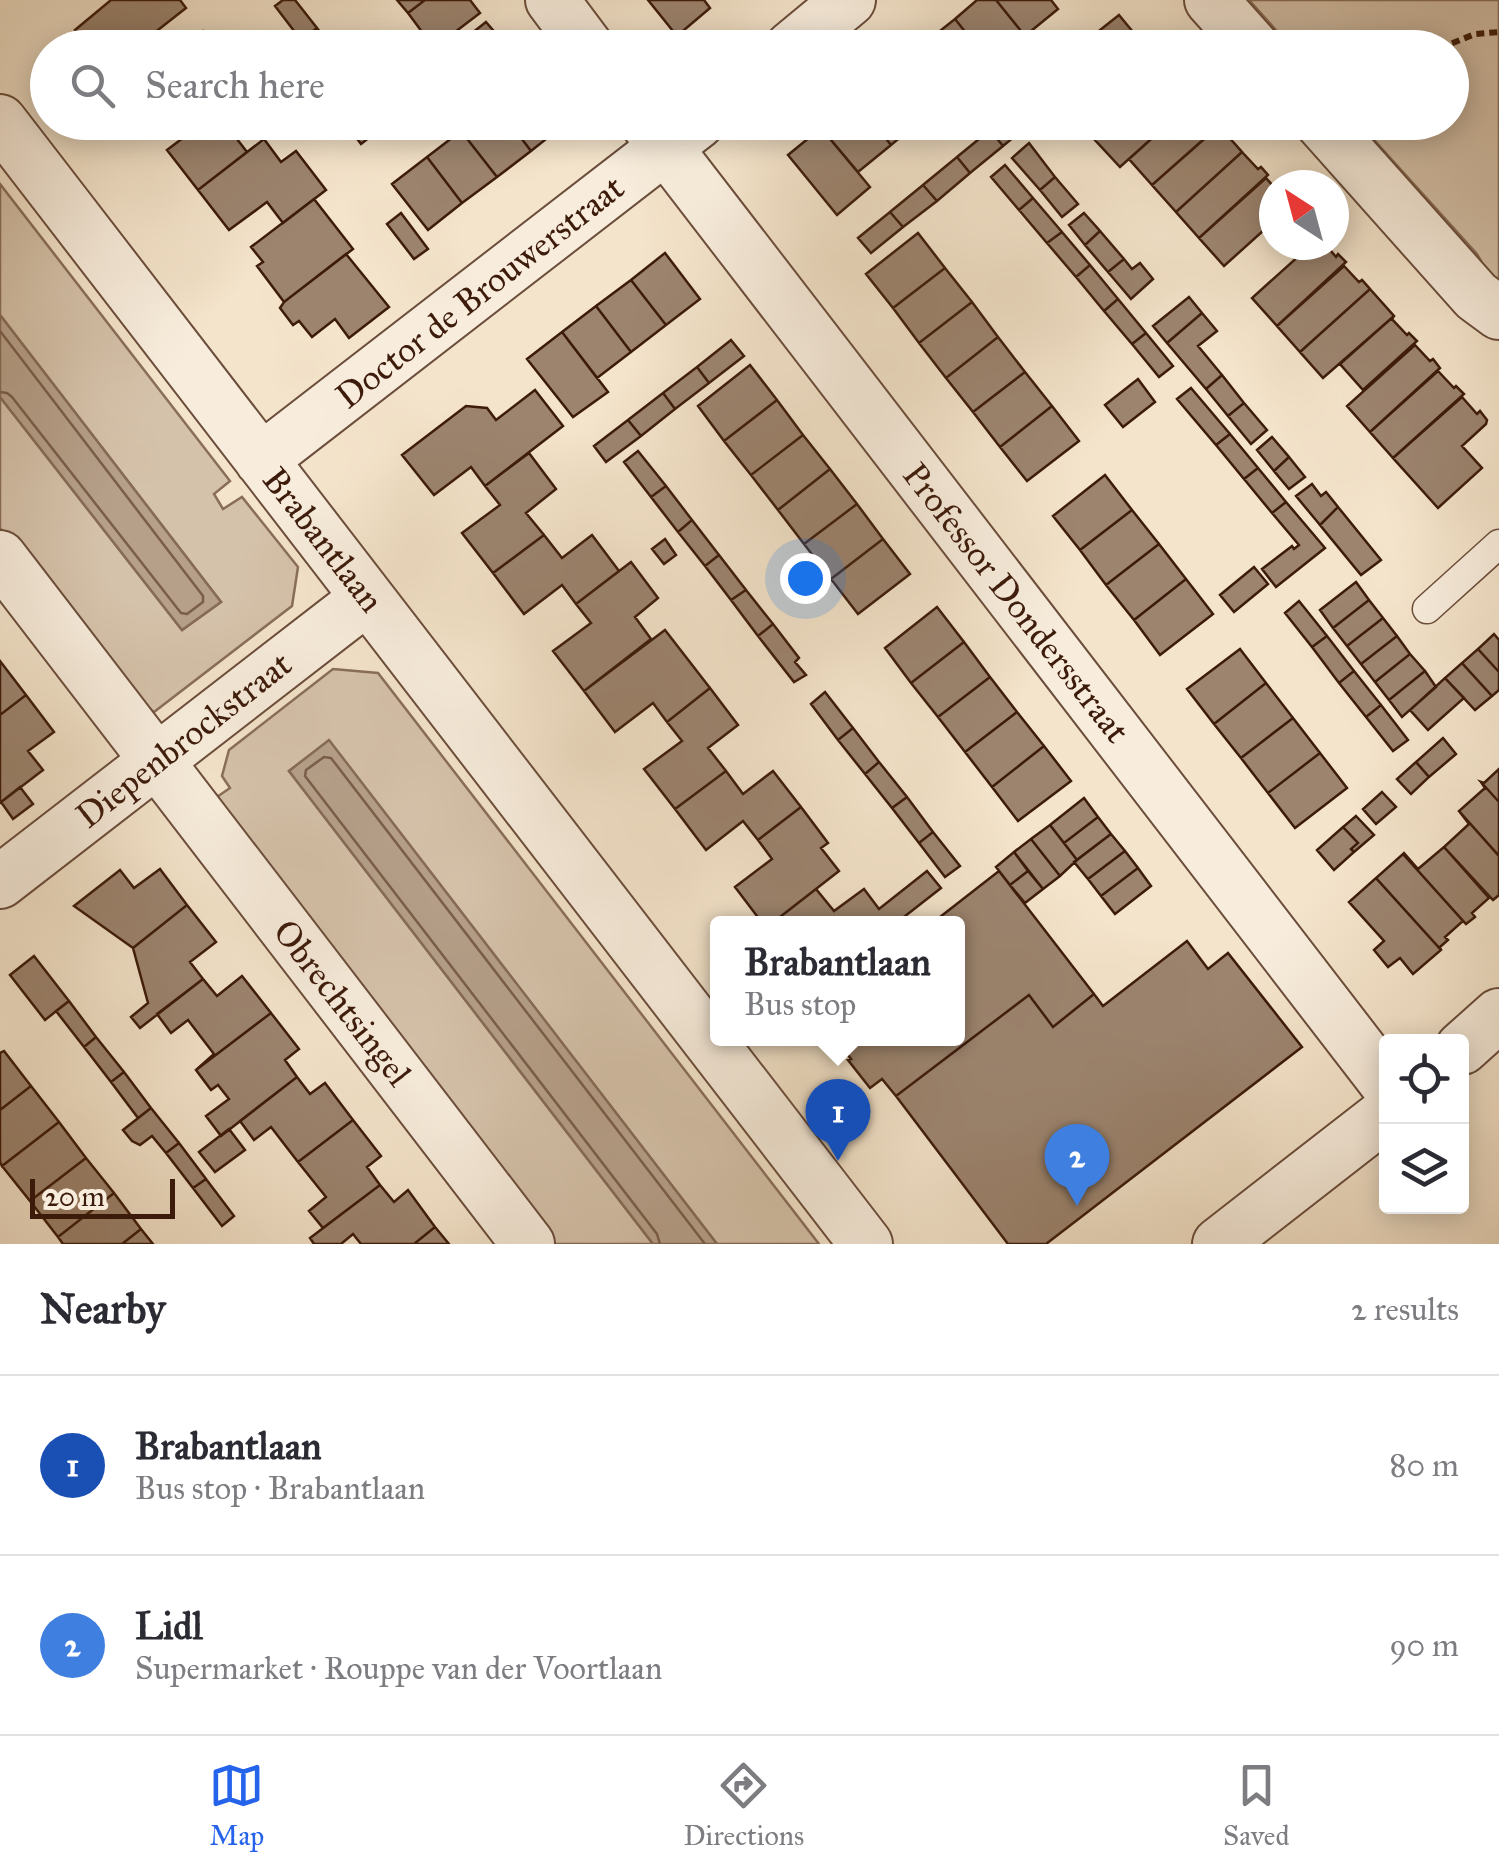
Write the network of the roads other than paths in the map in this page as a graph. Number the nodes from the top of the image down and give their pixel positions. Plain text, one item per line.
1 (552, 0) edge
2 (849, 0) edge
3 (1211, 0) edge
4 (574, 30) edge
5 (813, 30) edge
6 (1238, 30) edge
7 (0, 121) edge
8 (659, 140) edge
9 (677, 140) edge
10 (1337, 140) edge
11 (1499, 313) edge
12 (261, 460) junction
13 (1499, 544) edge
14 (0, 557) edge
15 (367, 598) junction
16 (1427, 609) dead end
17 (156, 761) junction
18 (0, 882) edge
19 (1499, 1015) edge
20 (710, 1042) edge
21 (1469, 1042) edge
22 (713, 1046) edge
23 (1379, 1074) edge
24 (1379, 1119) edge
25 (528, 1244) edge
26 (866, 1244) edge
27 (1219, 1244) edge

1 - 4 street
2 - 5 street
3 - 6 street
7 - 12 street, Brabantlaan
8 - 12 street, Doctor de Brouwerstraat
9 - 23 street, Professor Dondersstraat
10 - 11 street
12 - 15 street, Brabantlaan
13 - 16 lane
14 - 17 street, Obrechtsingel
15 - 17 street, Diepenbrockstraat
15 - 20 street, Brabantlaan
17 - 18 street, Diepenbrockstraat
17 - 25 street, Obrechtsingel
19 - 21 street
22 - 26 street, Brabantlaan
24 - 27 street

